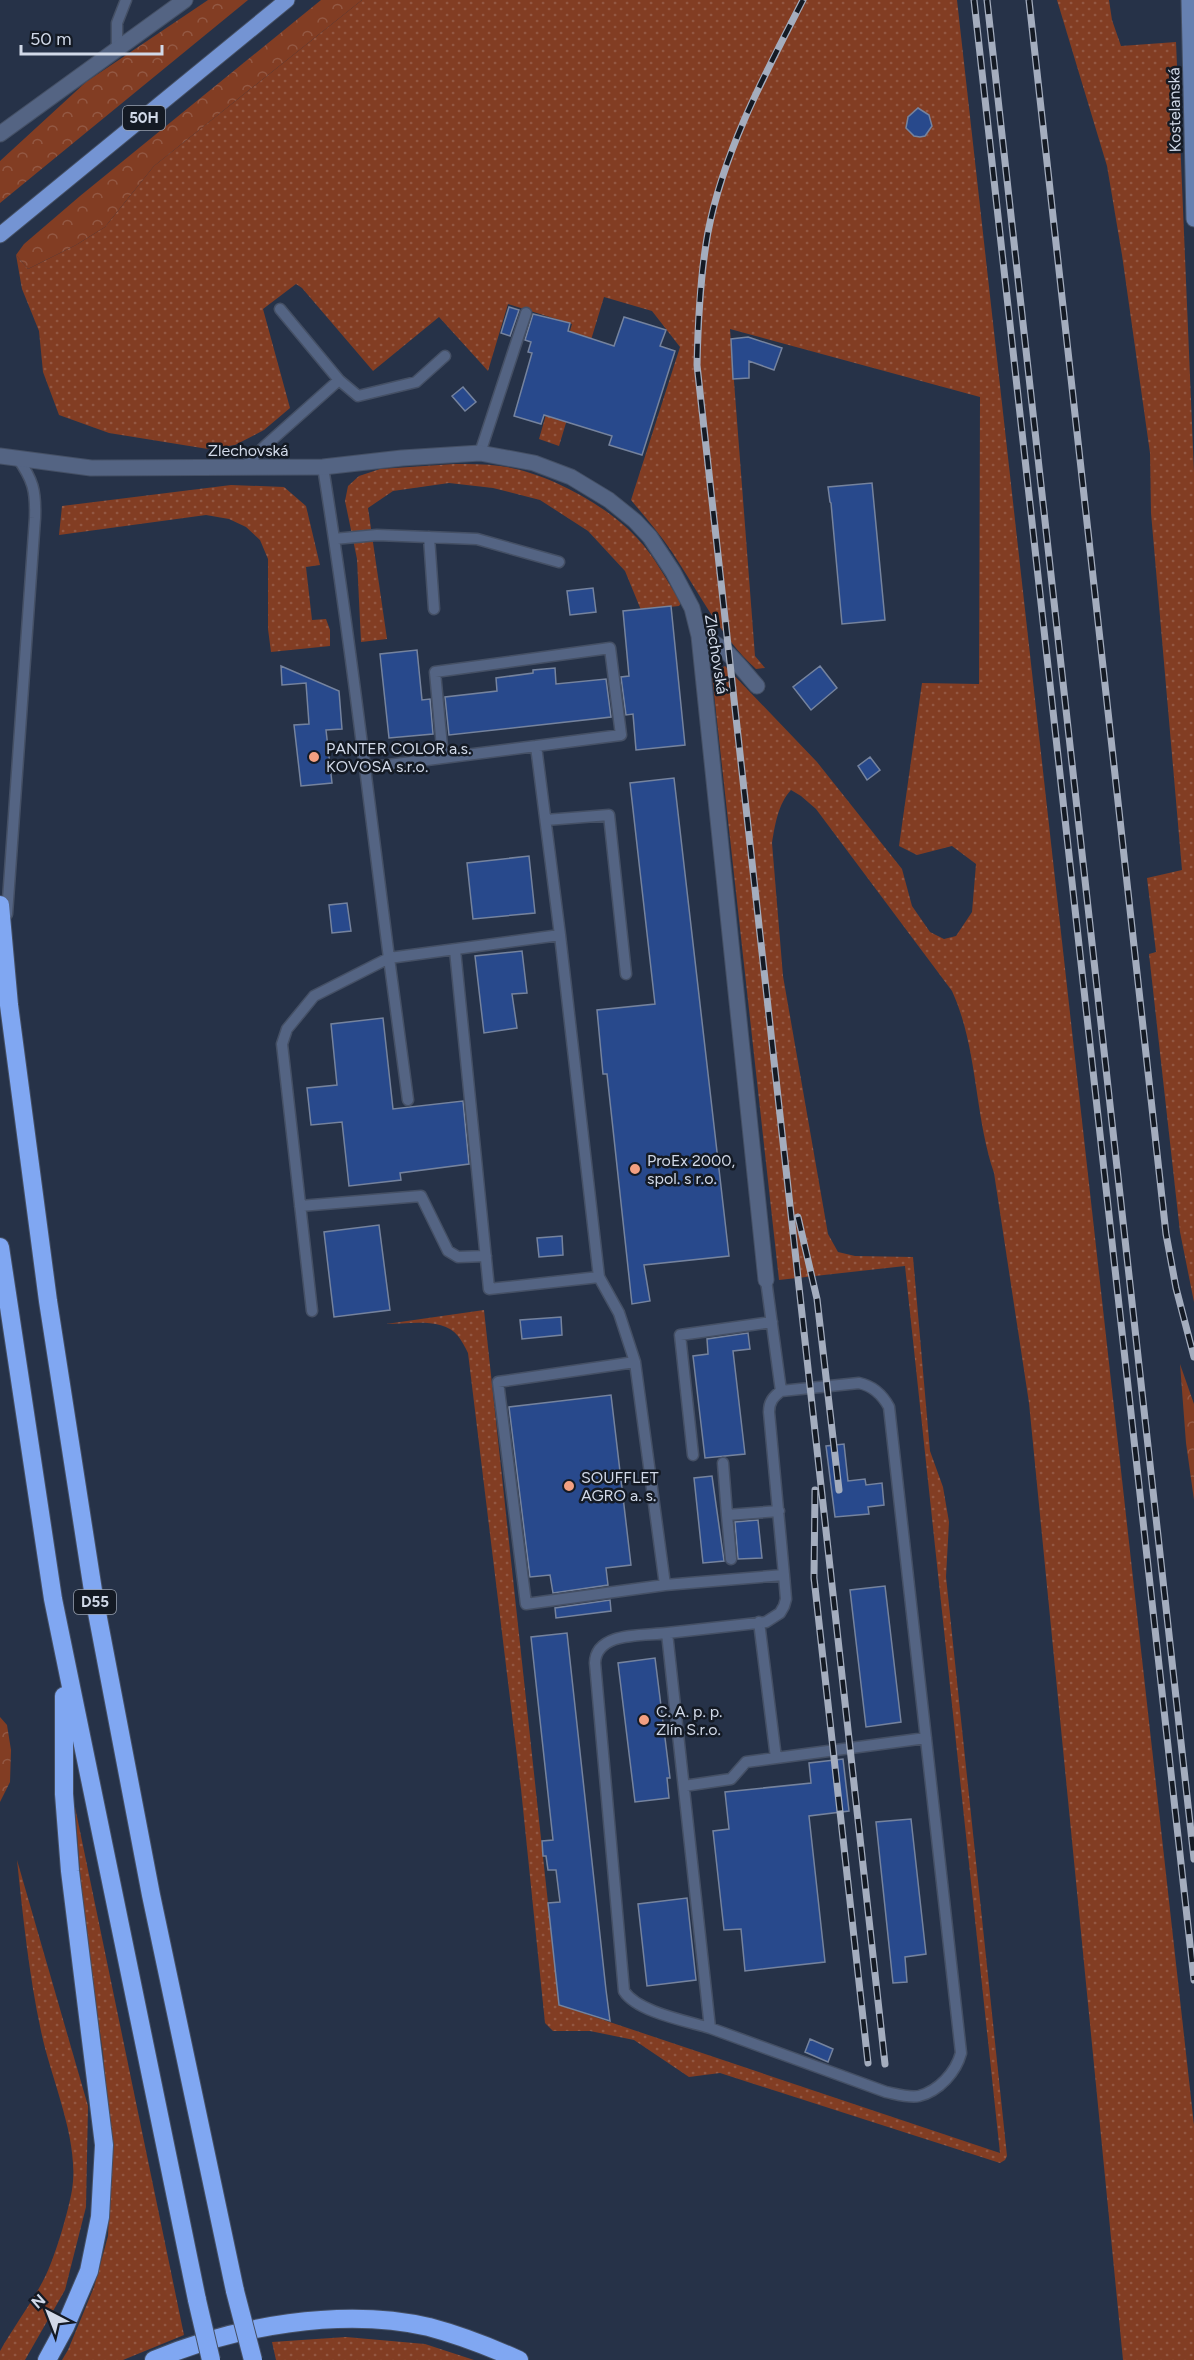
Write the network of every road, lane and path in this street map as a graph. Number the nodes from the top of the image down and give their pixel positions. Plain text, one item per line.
1 (126, 0) edge
2 (185, 0) edge
3 (287, 0) edge
4 (1189, 0) edge
5 (117, 50) junction
6 (0, 134) edge
7 (1194, 219) edge
8 (0, 235) edge
9 (280, 309) dead end
10 (526, 313) dead end
11 (445, 356) dead end
12 (339, 380) junction
13 (480, 453) junction
14 (0, 456) edge
15 (17, 457) junction
16 (323, 467) junction
17 (243, 469) junction
18 (429, 537) junction
19 (334, 539) junction
20 (560, 562) dead end
21 (434, 609) dead end
22 (699, 636) junction
23 (757, 686) dead end
24 (536, 746) junction
25 (443, 758) junction
26 (365, 768) junction
27 (546, 820) junction
28 (0, 905) edge
29 (560, 935) junction
30 (455, 950) junction
31 (389, 958) junction
32 (626, 974) dead end
33 (9, 1005) junction
34 (408, 1100) dead end
35 (300, 1206) junction
36 (0, 1248) edge
37 (486, 1256) junction
38 (599, 1276) junction
39 (766, 1280) joint
40 (312, 1311) dead end
41 (772, 1322) junction
42 (635, 1362) junction
43 (781, 1391) junction
44 (693, 1455) dead end
45 (723, 1463) dead end
46 (778, 1511) junction
47 (727, 1515) junction
48 (731, 1559) dead end
49 (784, 1575) junction
50 (665, 1585) junction
51 (759, 1622) junction
52 (668, 1633) junction
53 (64, 1658) junction
54 (926, 1738) junction
55 (776, 1758) junction
56 (684, 1786) junction
57 (710, 2028) junction
58 (47, 2360) edge
59 (154, 2360) edge
60 (211, 2360) edge
61 (253, 2360) edge
62 (519, 2360) edge

1 - 5 lane
2 - 5 street
3 - 8 main road, 50H
4 - 7 main road, Kostelanská
5 - 6 street
9 - 12 lane
10 - 13 lane
11 - 12 lane
12 - 17 lane
13 - 16 street, Zlechovská
13 - 22 street, Zlechovská
14 - 15 street, Zlechovská
15 - 17 street, Zlechovská
15 - 33 lane
16 - 17 street, Zlechovská
16 - 19 lane
18 - 19 lane
18 - 20 lane
18 - 21 lane
19 - 26 lane
22 - 23 street
22 - 39 street, Zlechovská
24 - 25 lane
24 - 25 lane
24 - 27 lane
25 - 26 lane
26 - 31 lane
27 - 29 lane
27 - 32 lane
28 - 33 highway, D55
29 - 30 lane
29 - 38 lane
30 - 31 lane
30 - 37 lane
31 - 34 lane
31 - 35 lane
33 - 61 highway, D55, bridge
35 - 37 lane
35 - 40 lane
36 - 53 highway, D55
37 - 38 lane
38 - 42 lane
39 - 41 lane
41 - 43 lane
41 - 44 lane
42 - 50 lane
42 - 50 lane
43 - 46 lane
43 - 54 lane
45 - 47 lane
46 - 47 lane
46 - 49 lane
47 - 48 lane
49 - 50 lane
49 - 51 lane
51 - 52 lane
51 - 55 lane
52 - 56 lane
52 - 57 lane
53 - 58 highway
53 - 60 highway, D55, bridge
54 - 55 lane
54 - 57 lane
55 - 56 lane
56 - 57 lane
59 - 62 highway

